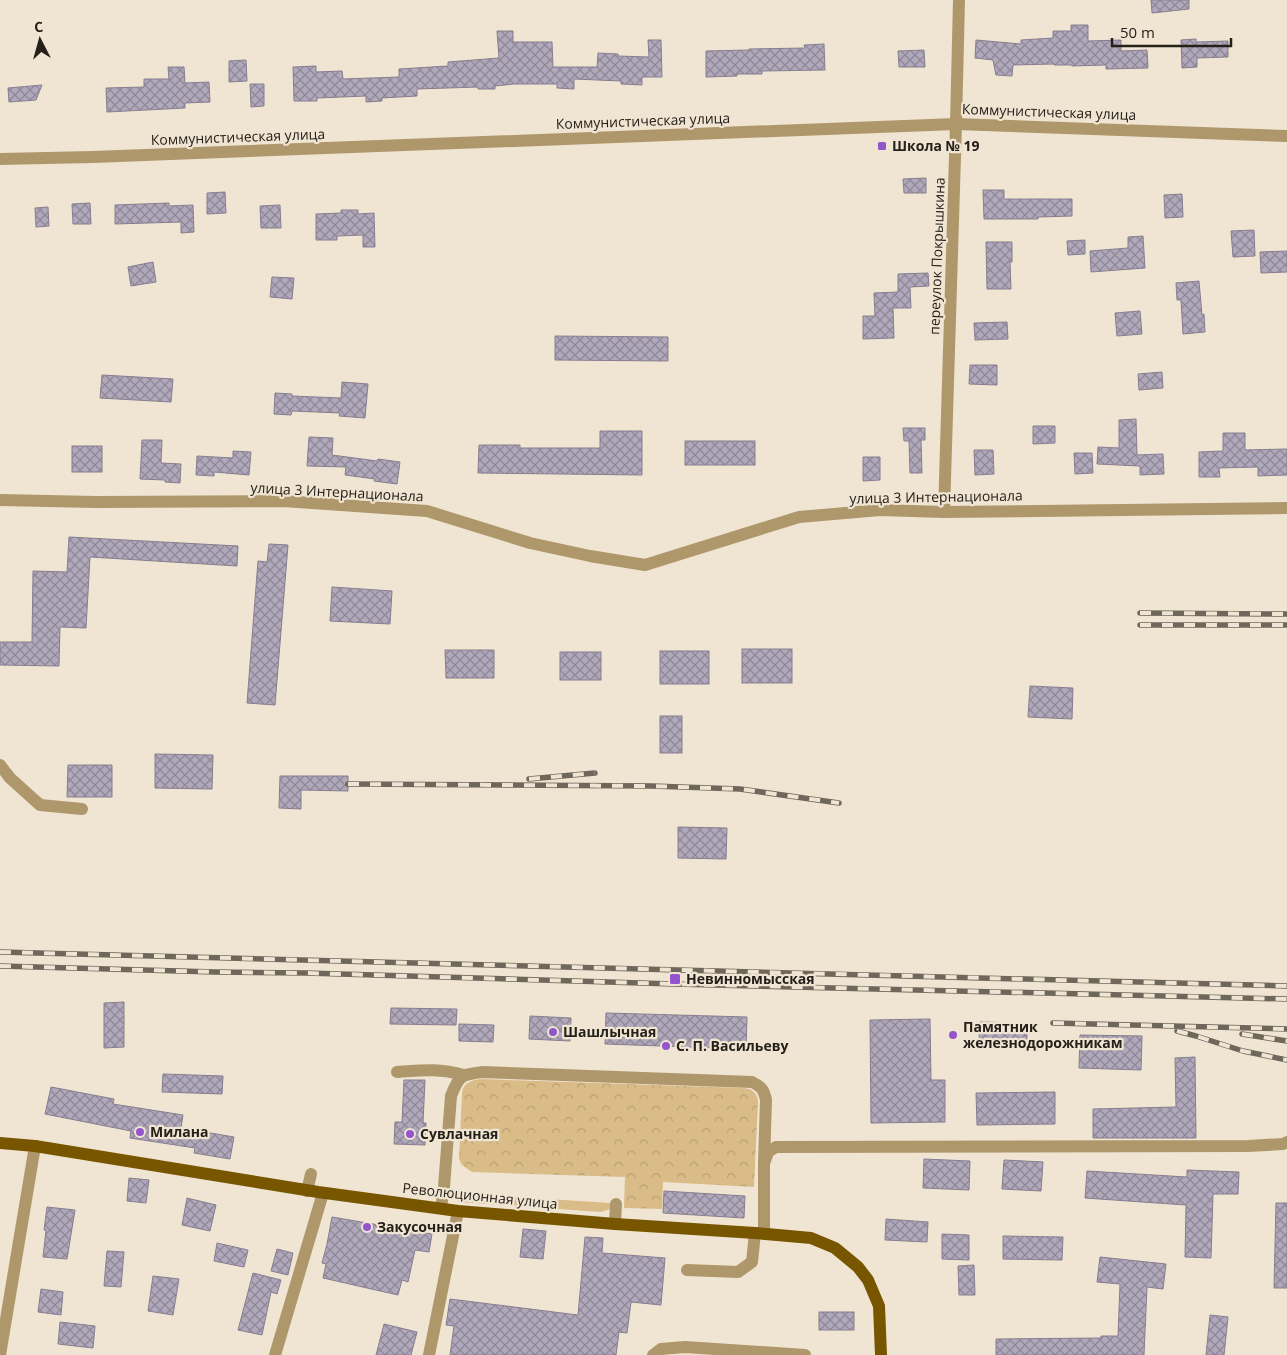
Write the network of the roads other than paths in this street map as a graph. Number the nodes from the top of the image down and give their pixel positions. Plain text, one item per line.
1 (959, 0) edge
2 (956, 124) junction
3 (1287, 136) edge
4 (0, 160) edge
5 (0, 500) edge
6 (1287, 508) edge
7 (944, 512) junction
8 (0, 765) edge
9 (82, 809) dead end
10 (398, 1072) dead end
11 (464, 1075) junction
12 (1287, 1142) edge
13 (0, 1143) edge
14 (35, 1146) junction
15 (764, 1163) junction
16 (311, 1174) dead end
17 (307, 1190) junction
18 (323, 1193) junction
19 (616, 1204) dead end
20 (441, 1208) junction
21 (458, 1211) junction
22 (615, 1224) junction
23 (759, 1233) junction
24 (687, 1270) dead end
25 (0, 1355) edge
26 (275, 1355) edge
27 (429, 1355) edge
28 (653, 1355) edge
29 (805, 1355) edge
30 (881, 1355) edge

1 - 2 street, переулок Покрышкина
2 - 3 street, Коммунистическая улица
2 - 4 street, Коммунистическая улица
2 - 7 street, переулок Покрышкина
5 - 7 street, улица 3 Интернационала
6 - 7 street, улица 3 Интернационала
8 - 9 street
10 - 11 street
11 - 15 street
11 - 20 street
12 - 15 street
13 - 14 main road, Революционная улица
14 - 17 main road, Революционная улица
14 - 25 street
15 - 23 street
16 - 17 street
17 - 18 main road, Революционная улица
18 - 20 main road, Революционная улица
18 - 26 street
19 - 22 street
20 - 21 main road, Революционная улица
21 - 22 main road, Революционная улица
21 - 27 street
22 - 23 main road, Революционная улица
23 - 24 street
23 - 30 main road, Революционная улица
28 - 29 street

